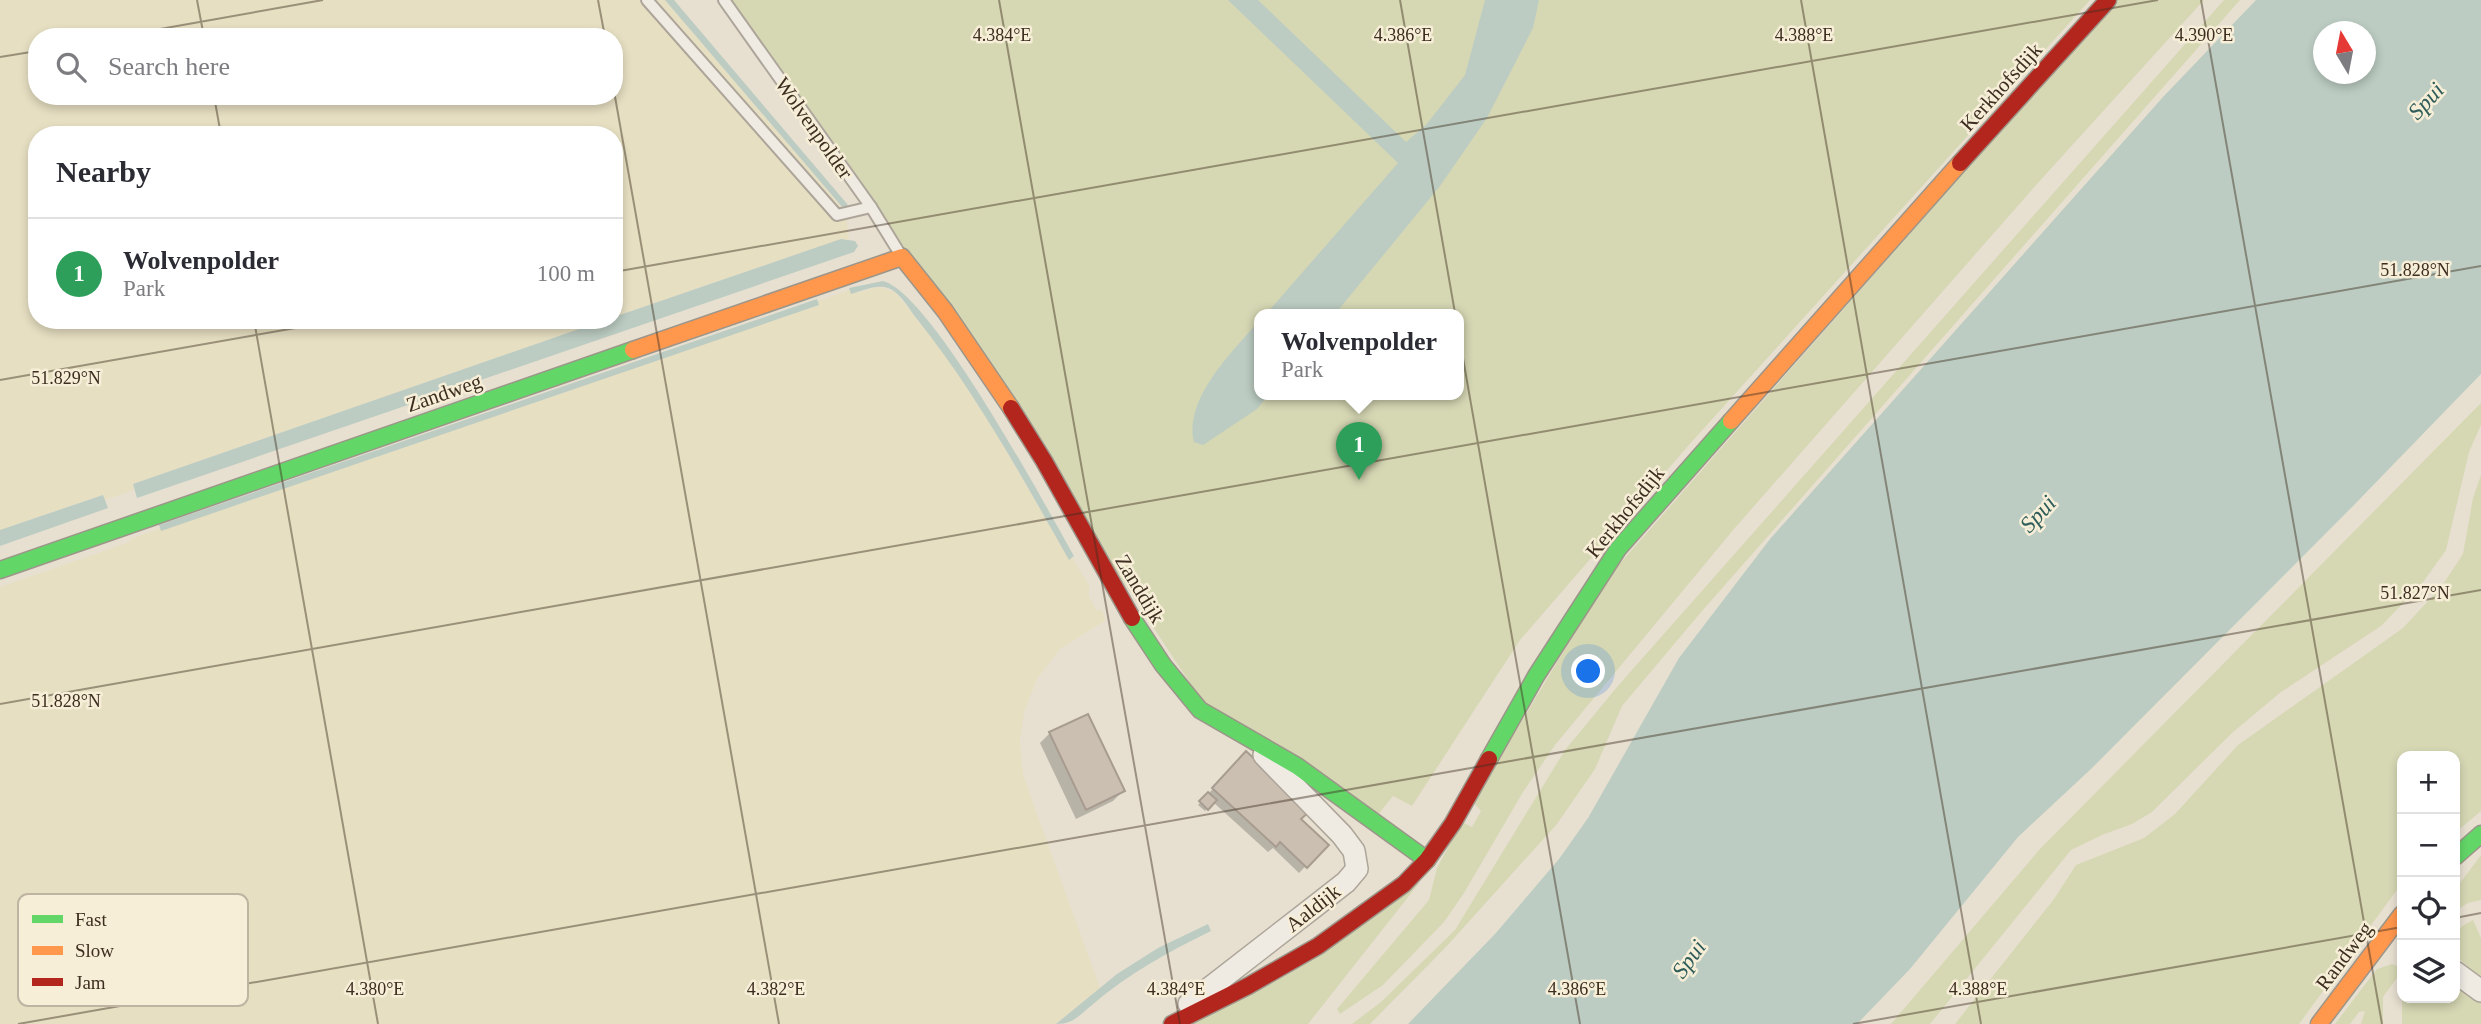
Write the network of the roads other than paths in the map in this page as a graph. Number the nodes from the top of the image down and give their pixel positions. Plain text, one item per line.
1 (647, 0) edge
2 (724, 0) edge
3 (2108, 0) edge
4 (871, 207) junction
5 (902, 257) junction
6 (0, 570) edge
7 (1249, 737) junction
8 (2481, 834) edge
9 (2460, 853) edge
10 (1427, 860) junction
11 (2397, 928) edge
12 (2460, 976) edge
13 (2481, 991) edge
14 (1162, 1024) edge
15 (1172, 1024) edge
16 (2319, 1024) edge

1 - 4 lane
2 - 4 lane, Wolvenpolder
3 - 10 street, Kerkhofsdijk
4 - 5 lane, Wolvenpolder
5 - 6 street, Zandweg
5 - 7 street, Zanddijk
7 - 10 street, Zanddijk
7 - 14 street, Aaldijk
8 - 9 street
10 - 15 street, Kerkhofsdijk
11 - 16 street, Randweg
12 - 13 street

